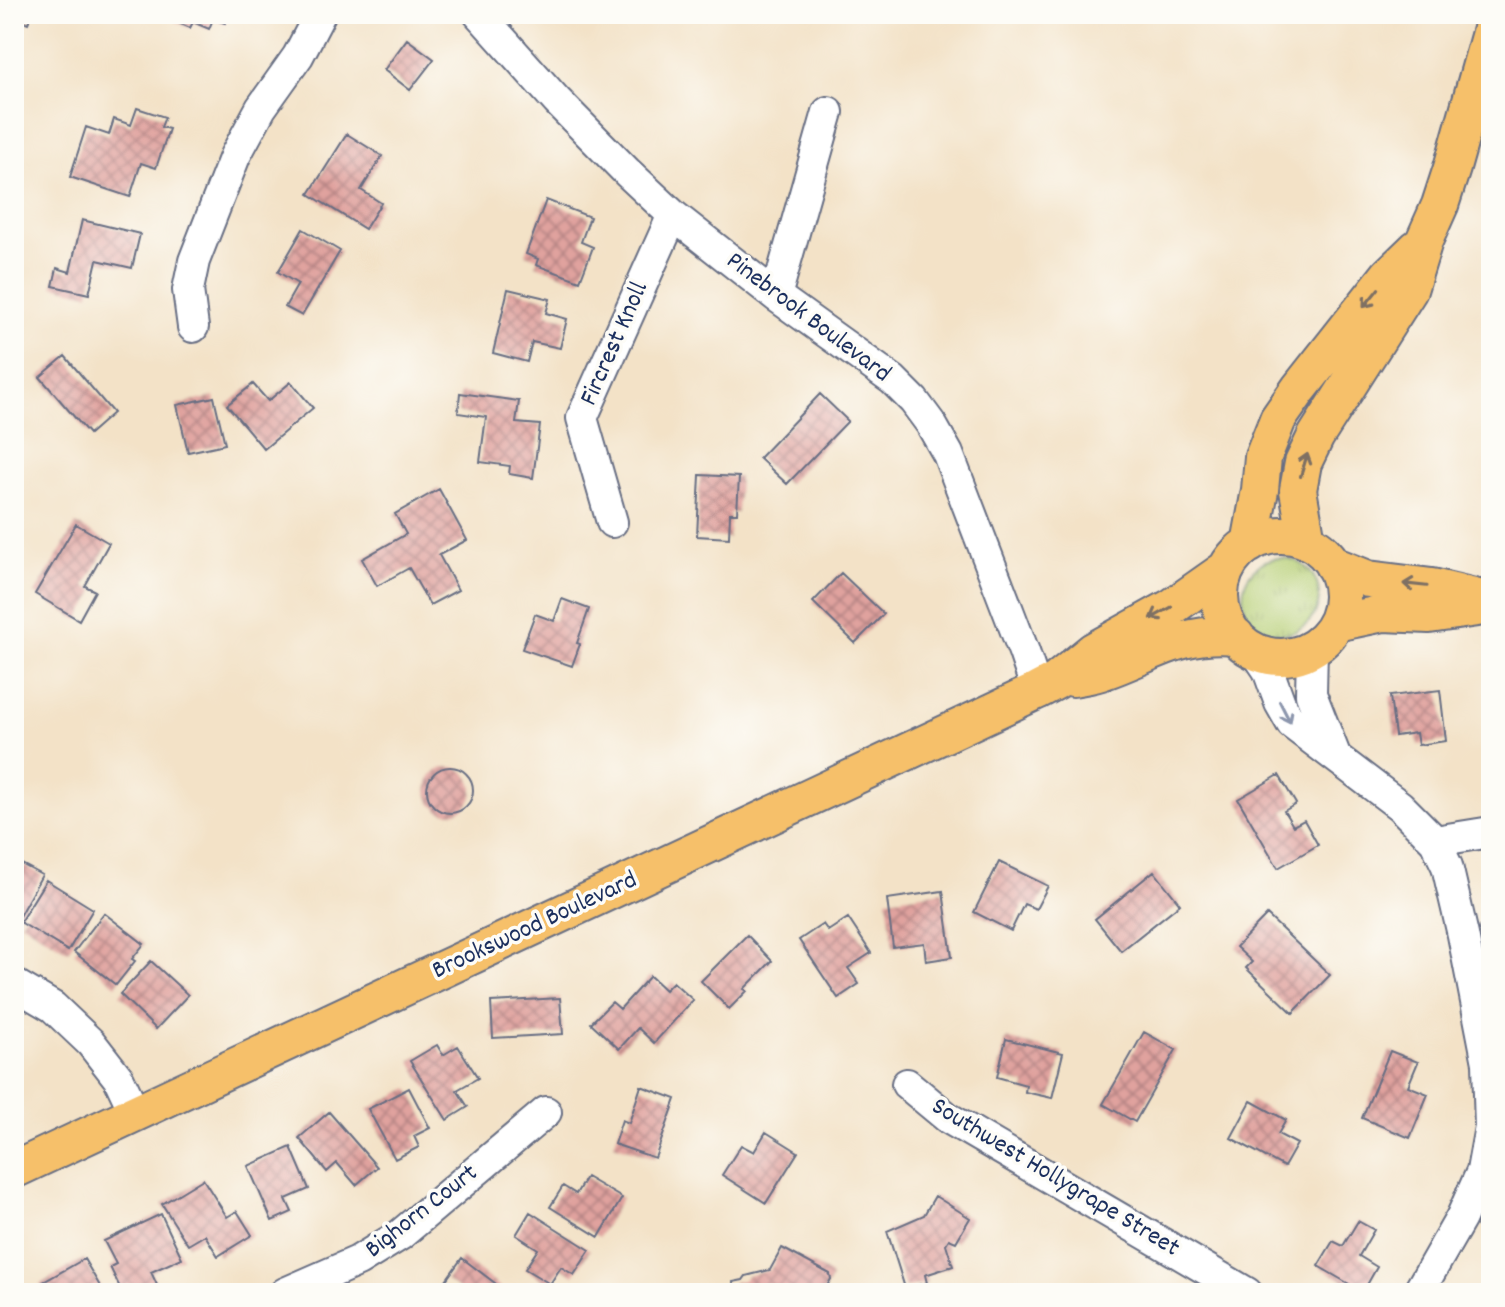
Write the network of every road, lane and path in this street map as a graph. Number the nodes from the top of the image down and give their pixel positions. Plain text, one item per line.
1 (320, 14) edge
2 (479, 14) edge
3 (1491, 29) edge
4 (828, 112) dead end
5 (673, 215) junction
6 (1424, 241) junction
7 (776, 296) junction
8 (193, 327) dead end
9 (612, 522) dead end
10 (1320, 553) junction
11 (1238, 557) junction
12 (1491, 604) edge
13 (1324, 635) junction
14 (1245, 644) junction
15 (1046, 686) junction
16 (1336, 757) junction
17 (1491, 832) edge
18 (1435, 841) junction
19 (14, 984) edge
20 (907, 1084) dead end
21 (546, 1112) dead end
22 (135, 1113) junction
23 (14, 1170) edge
24 (288, 1292) edge
25 (1247, 1293) edge
26 (1418, 1293) edge

1 - 8 street
2 - 5 street, Pinebrook Boulevard
3 - 6 main road
4 - 7 street
5 - 7 street, Pinebrook Boulevard
5 - 9 street, Fircrest Knoll
10 -> 6 main road
6 -> 11 main road
7 - 15 street, Pinebrook Boulevard
10 - 11 main road
12 -> 10 main road
10 - 13 main road
11 - 14 main road
11 -> 15 main road, Brookswood Boulevard
12 - 13 main road
13 - 14 main road
13 - 16 street
14 - 15 main road, Brookswood Boulevard
14 -> 16 street
15 - 22 main road, Brookswood Boulevard
16 - 18 street
17 - 18 street
18 - 26 street
19 - 22 street
20 - 25 street, Southwest Hollygrape Street
21 - 24 street, Bighorn Court
22 - 23 main road, Brookswood Boulevard

